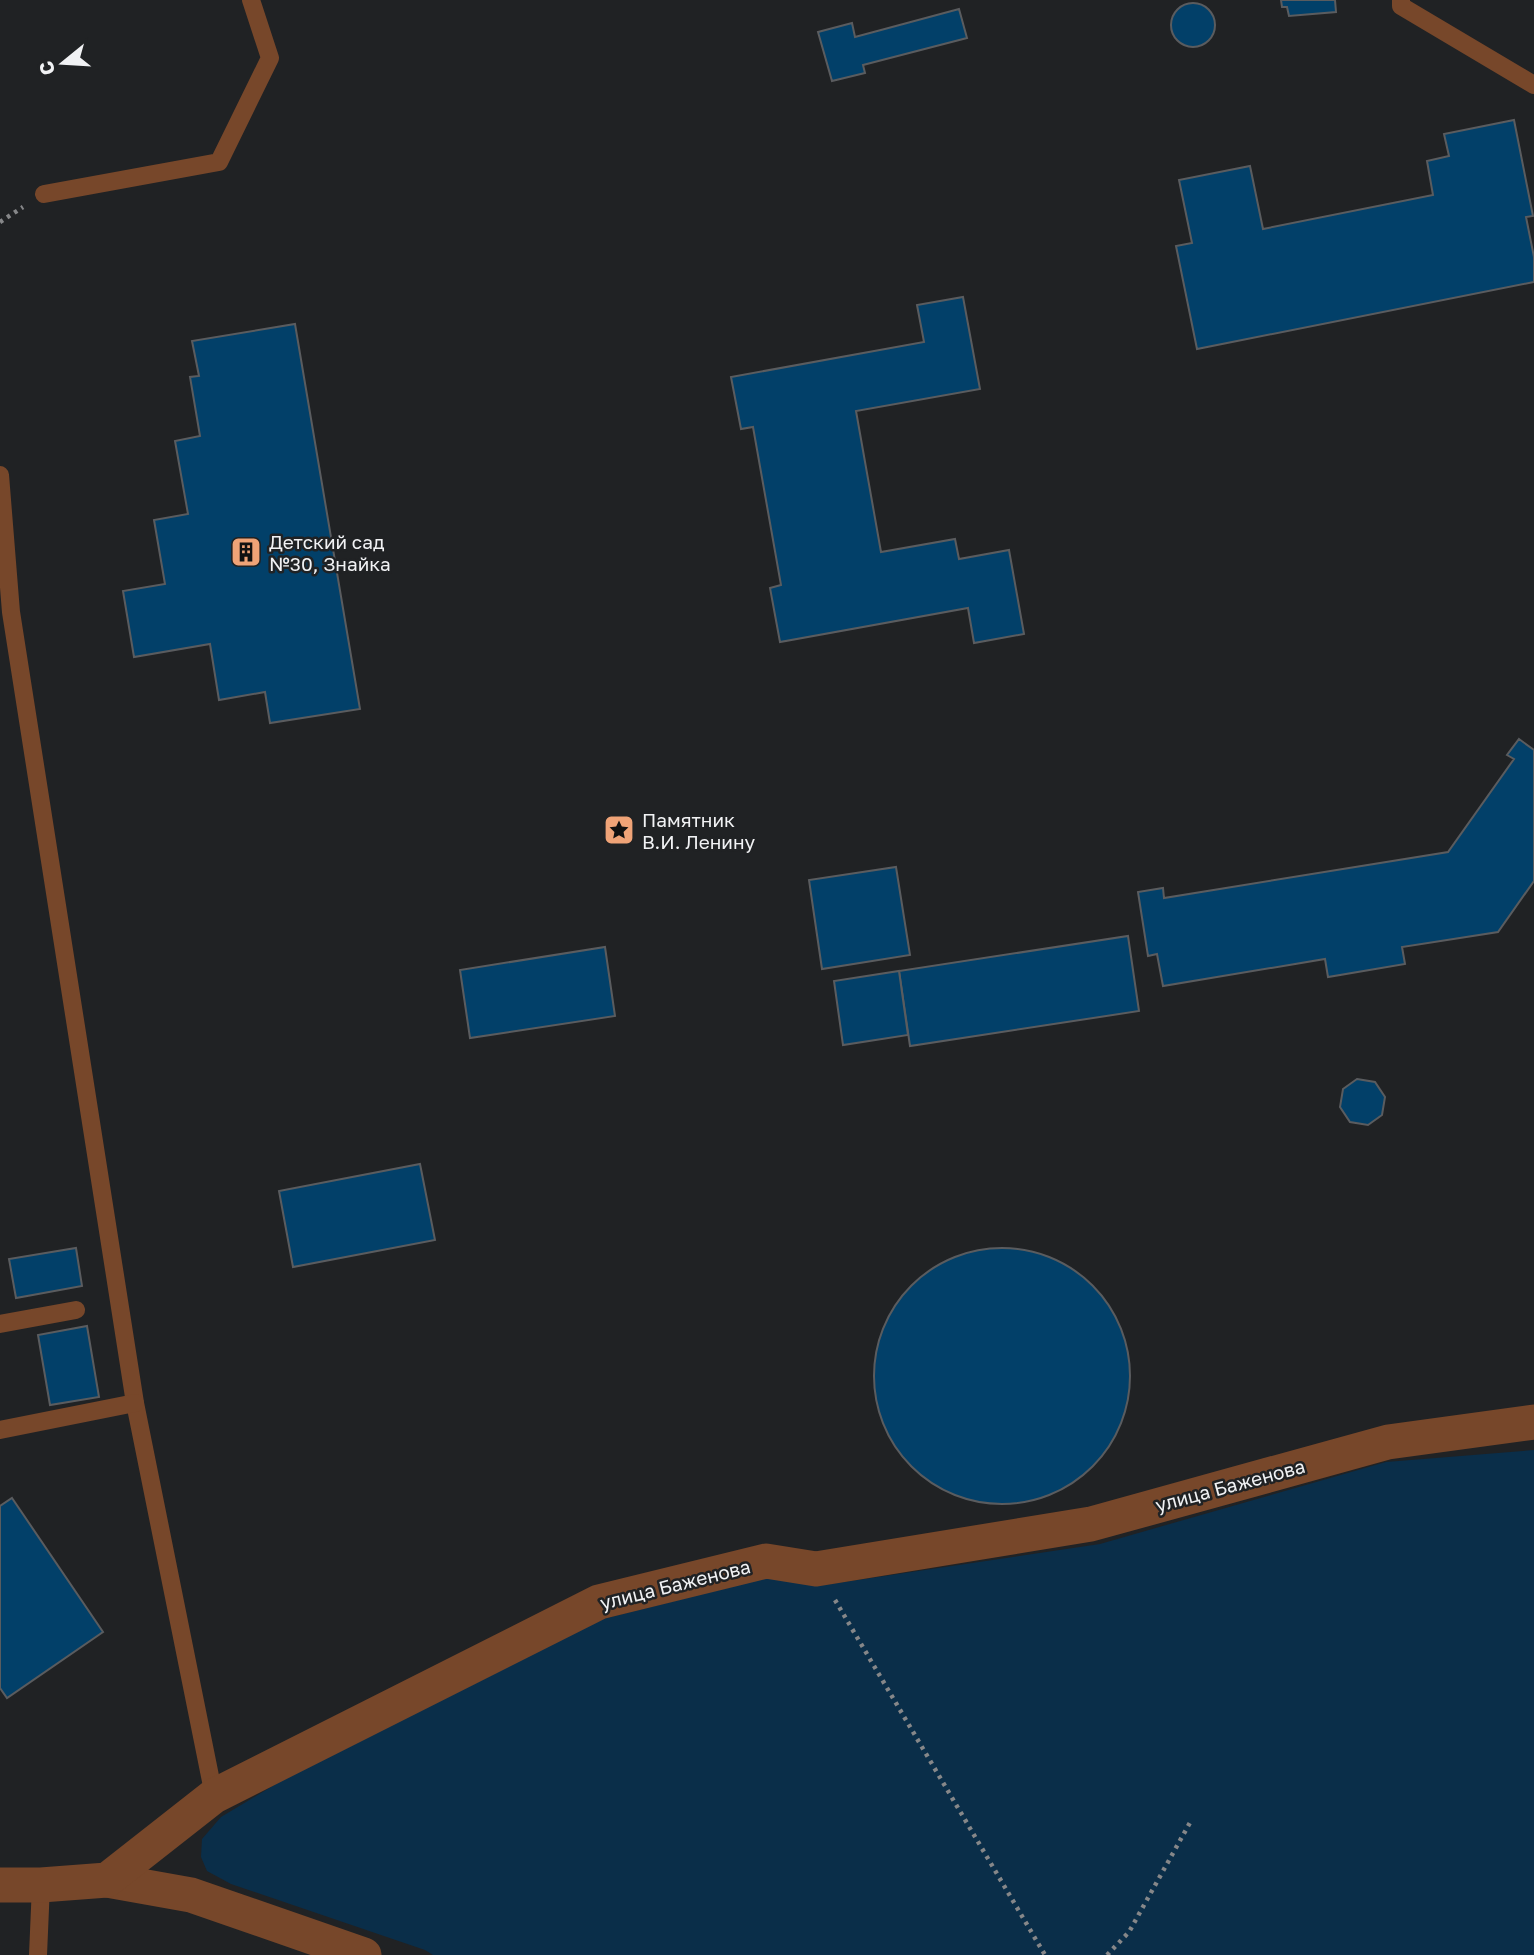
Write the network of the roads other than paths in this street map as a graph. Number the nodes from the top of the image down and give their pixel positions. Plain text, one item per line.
1 (251, 0) edge
2 (1401, 0) edge
3 (1534, 85) edge
4 (44, 194) dead end
5 (0, 475) edge
6 (76, 1310) dead end
7 (0, 1324) edge
8 (135, 1402) junction
9 (1534, 1422) edge
10 (0, 1430) edge
11 (214, 1796) junction
12 (107, 1880) junction
13 (0, 1885) edge
14 (41, 1885) junction
15 (38, 1955) edge
16 (363, 1955) edge

1 - 4 lane
2 - 3 lane
5 - 8 lane
6 - 7 lane
8 - 10 lane
8 - 11 lane
9 - 11 street, улица Баженова
11 - 12 street, улица Баженова
12 - 14 street
12 - 16 street
13 - 14 street
14 - 15 lane

